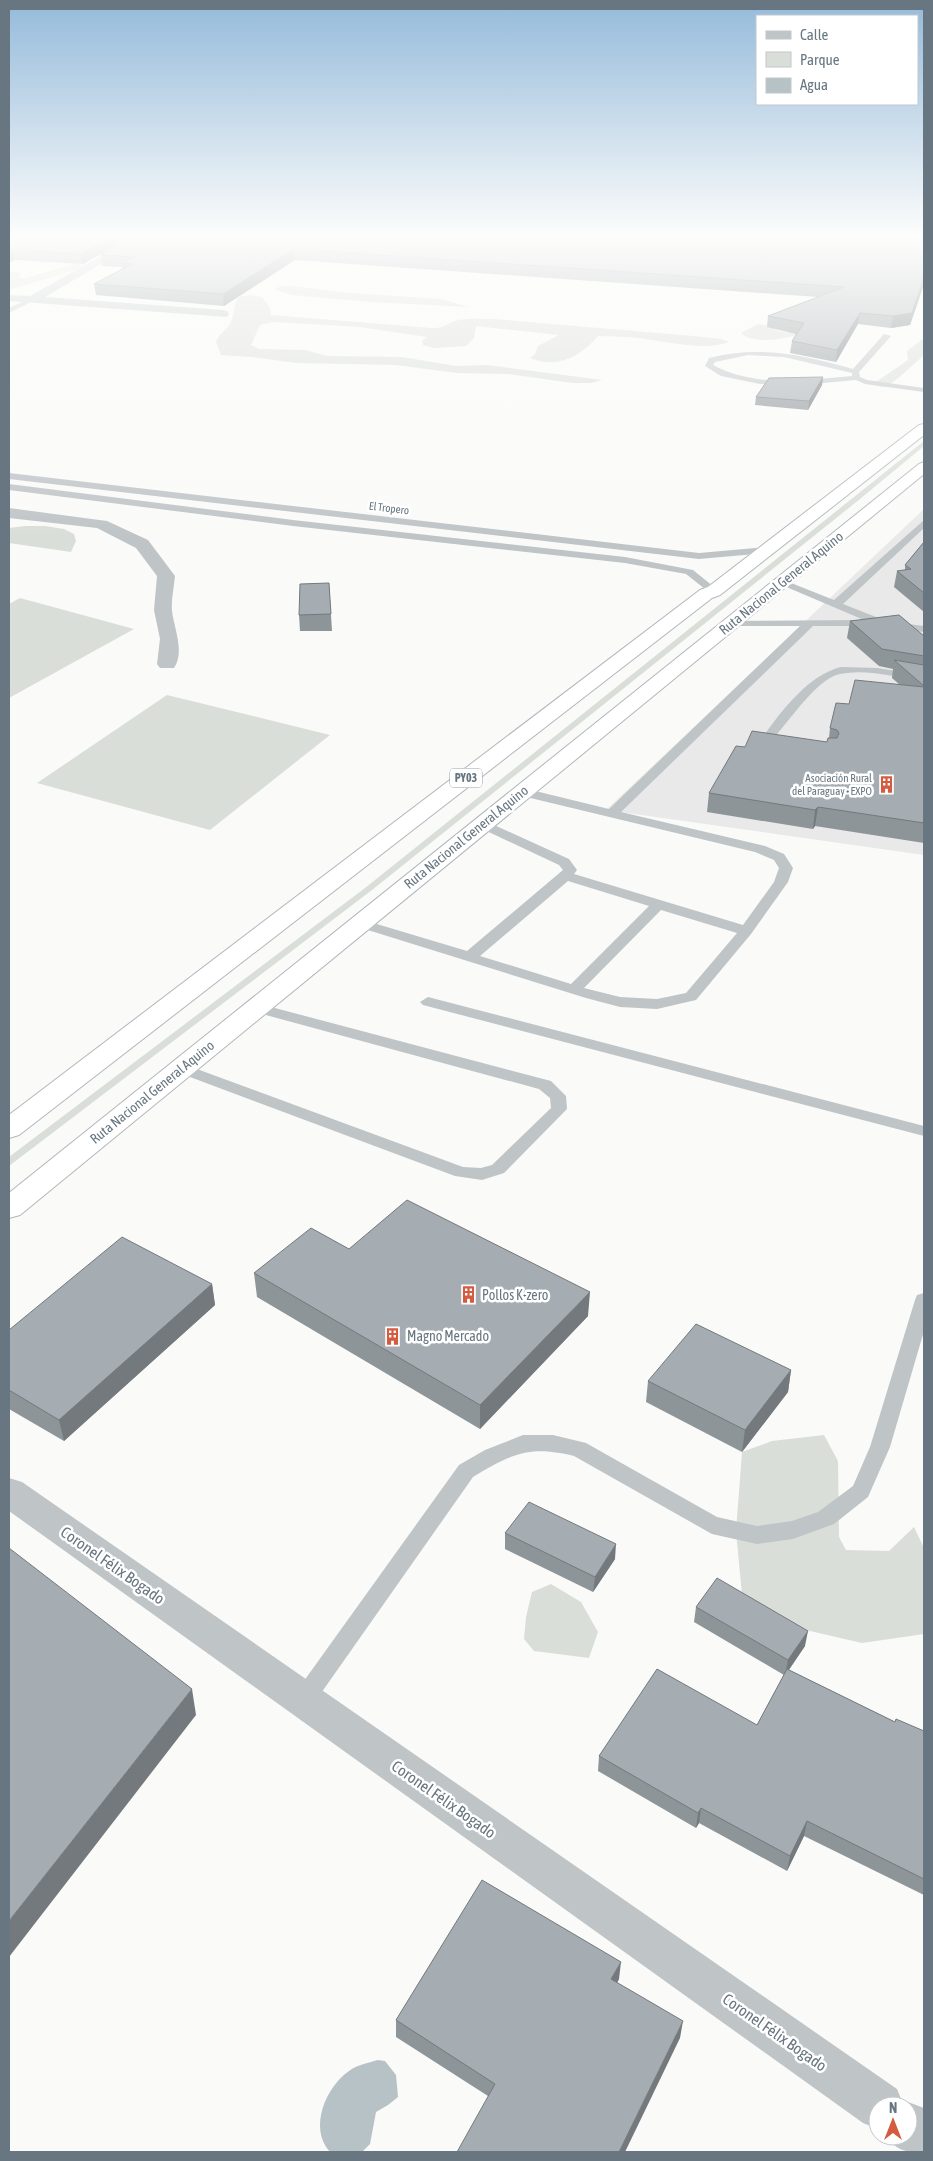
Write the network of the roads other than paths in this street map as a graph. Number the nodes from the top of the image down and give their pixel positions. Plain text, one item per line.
1 (886, 337) edge
2 (856, 375) junction
3 (924, 390) edge
4 (924, 428) edge
5 (924, 467) edge
6 (9, 476) edge
7 (9, 487) edge
8 (9, 513) edge
9 (924, 523) edge
10 (766, 550) junction
11 (782, 582) junction
12 (714, 591) junction
13 (836, 604) junction
14 (732, 623) junction
15 (810, 623) junction
16 (881, 623) junction
17 (924, 629) edge
18 (167, 664) dead end
19 (924, 678) edge
20 (794, 747) edge
21 (523, 792) junction
22 (612, 813) junction
23 (483, 824) junction
24 (566, 876) junction
25 (659, 904) junction
26 (360, 923) junction
27 (746, 931) junction
28 (469, 957) junction
29 (574, 990) junction
30 (428, 1002) dead end
31 (256, 1008) junction
32 (180, 1068) junction
33 (9, 1129) edge
34 (924, 1131) edge
35 (9, 1208) edge
36 (924, 1300) edge
37 (9, 1492) edge
38 (304, 1699) junction
39 (868, 2098) edge
40 (924, 2138) edge
41 (919, 2152) edge

1 - 2 lane
2 - 2 lane
2 - 3 lane
4 - 10 highway, PY03
5 - 11 highway, Ruta Nacional General Aquino
6 - 10 lane, El Tropero
7 - 12 lane, El Tropero
8 - 18 street
9 - 13 lane
10 - 12 highway, PY03
11 - 13 lane
11 - 14 highway, Ruta Nacional General Aquino
12 - 33 highway, PY03
13 - 16 lane
14 - 15 lane
14 - 21 highway, Ruta Nacional General Aquino
15 - 16 lane
15 - 22 lane
16 - 17 lane
19 - 20 lane
21 - 22 lane
21 - 23 highway, Ruta Nacional General Aquino
22 - 27 lane
23 - 24 lane
23 - 26 highway, Ruta Nacional General Aquino
24 - 25 lane
24 - 28 lane
25 - 27 lane
25 - 29 lane
26 - 28 lane
26 - 31 highway, Ruta Nacional General Aquino
27 - 29 lane
28 - 29 lane
30 - 34 lane
31 - 32 highway, Ruta Nacional General Aquino
31 - 32 lane
32 - 35 highway, Ruta Nacional General Aquino
36 - 38 lane
37 - 38 street, Coronel Félix Bogado
38 - 39 street, Coronel Félix Bogado
40 - 41 lane

